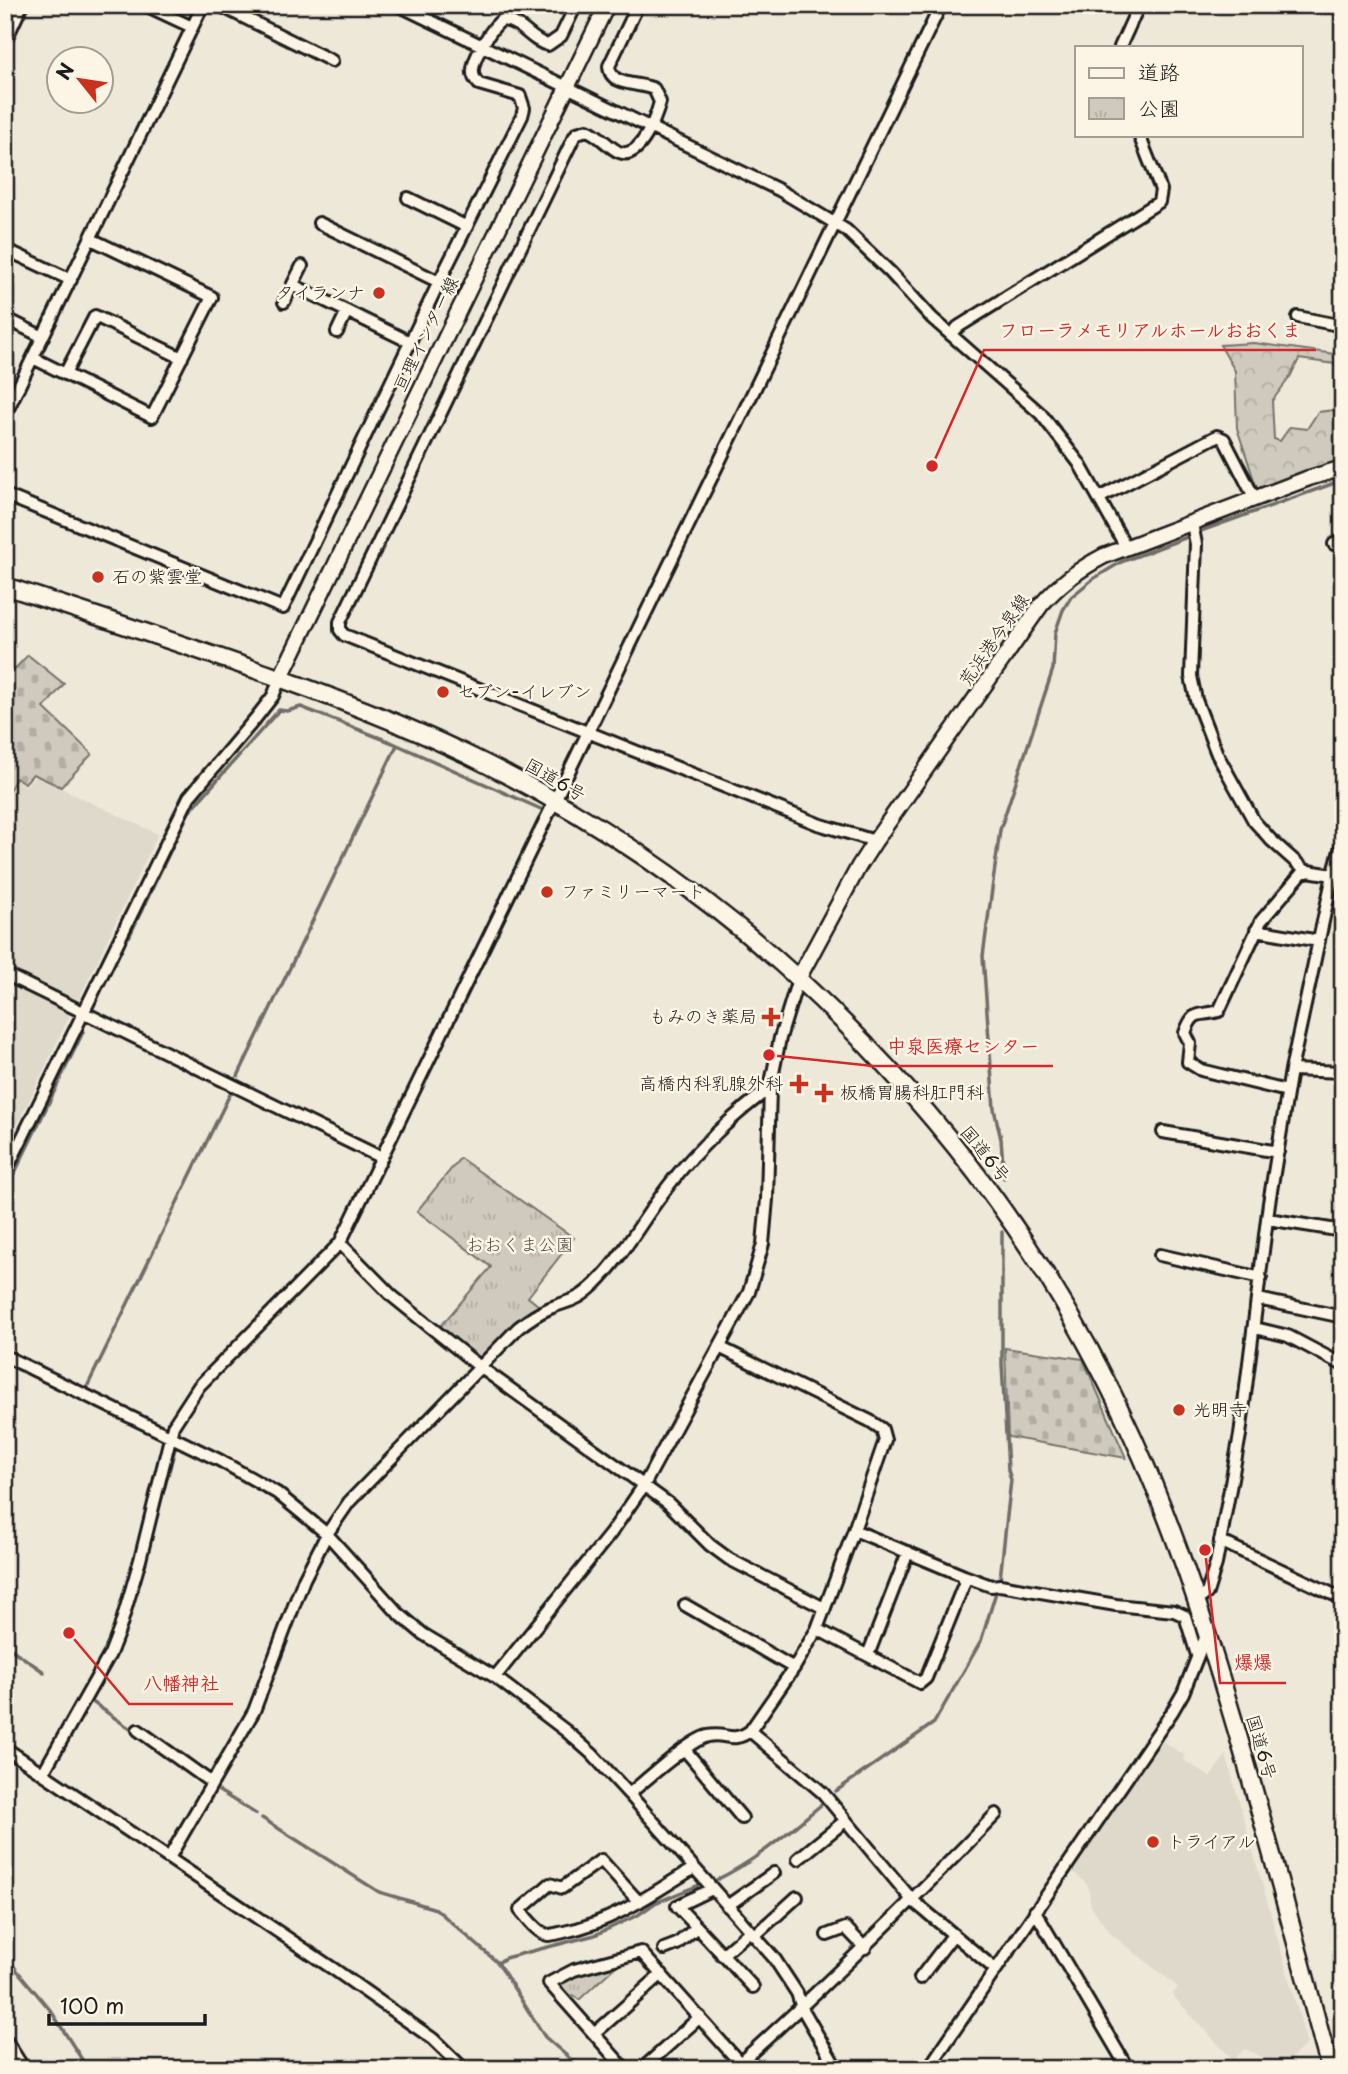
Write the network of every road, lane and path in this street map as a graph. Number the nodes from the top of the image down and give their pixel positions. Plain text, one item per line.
1 (22, 5) edge
2 (145, 5) edge
3 (203, 5) edge
4 (219, 5) edge
5 (398, 5) edge
6 (576, 5) edge
7 (607, 5) edge
8 (638, 5) edge
9 (941, 5) edge
10 (1139, 5) edge
11 (192, 27) junction
12 (5, 42) edge
13 (1120, 46) edge
14 (483, 47) junction
15 (332, 61) dead end
16 (567, 88) junction
17 (649, 127) junction
18 (1139, 136) edge
19 (408, 198) dead end
20 (835, 222) junction
21 (319, 223) dead end
22 (467, 226) junction
23 (91, 239) junction
24 (5, 249) edge
25 (302, 266) dead end
26 (71, 280) junction
27 (439, 282) junction
28 (293, 285) junction
29 (284, 302) dead end
30 (347, 311) junction
31 (1298, 317) dead end
32 (5, 318) edge
33 (1343, 326) edge
34 (337, 332) dead end
35 (951, 335) junction
36 (43, 337) junction
37 (410, 342) junction
38 (33, 358) junction
39 (183, 358) junction
40 (65, 374) junction
41 (5, 415) edge
42 (1343, 468) edge
43 (5, 495) edge
44 (1099, 498) junction
45 (1255, 499) junction
46 (1192, 523) junction
47 (1126, 547) junction
48 (5, 586) edge
49 (280, 679) junction
50 (587, 732) junction
51 (555, 801) junction
52 (1343, 840) edge
53 (875, 841) junction
54 (1307, 872) junction
55 (1333, 875) junction
56 (1256, 930) junction
57 (1319, 940) junction
58 (5, 974) edge
59 (798, 979) junction
60 (83, 1013) junction
61 (1291, 1070) junction
62 (1343, 1072) edge
63 (770, 1088) junction
64 (1287, 1091) junction
65 (1163, 1132) dead end
66 (1278, 1152) junction
67 (380, 1157) junction
68 (5, 1174) edge
69 (1268, 1219) junction
70 (1343, 1231) edge
71 (340, 1243) junction
72 (1160, 1255) dead end
73 (1261, 1278) junction
74 (1258, 1299) junction
75 (1343, 1317) edge
76 (1255, 1328) junction
77 (719, 1347) junction
78 (5, 1356) edge
79 (1343, 1365) edge
80 (480, 1367) junction
81 (171, 1438) junction
82 (644, 1485) junction
83 (854, 1530) junction
84 (327, 1534) junction
85 (1220, 1541) junction
86 (908, 1552) junction
87 (964, 1576) junction
88 (1343, 1599) edge
89 (1198, 1600) junction
90 (685, 1605) dead end
91 (824, 1608) junction
92 (817, 1629) junction
93 (1208, 1630) junction
94 (868, 1655) junction
95 (1197, 1657) junction
96 (794, 1668) junction
97 (495, 1677) junction
98 (138, 1730) dead end
99 (750, 1731) junction
100 (5, 1748) edge
101 (685, 1750) junction
102 (43, 1773) junction
103 (212, 1783) junction
104 (629, 1794) junction
105 (996, 1814) dead end
106 (742, 1818) dead end
107 (845, 1821) junction
108 (169, 1858) junction
109 (798, 1859) dead end
110 (694, 1868) junction
111 (774, 1873) dead end
112 (712, 1889) junction
113 (797, 1897) dead end
114 (912, 1900) junction
115 (639, 1902) junction
116 (727, 1906) junction
117 (1035, 1911) junction
118 (697, 1927) junction
119 (752, 1934) junction
120 (827, 1935) dead end
121 (953, 1935) junction
122 (865, 1948) junction
123 (664, 1949) dead end
124 (722, 1955) junction
125 (995, 1969) junction
126 (662, 1974) junction
127 (920, 1978) dead end
128 (753, 1987) dead end
129 (802, 2008) junction
130 (700, 2017) junction
131 (594, 2035) junction
132 (5, 2039) edge
133 (1343, 2061) edge
134 (737, 2066) edge
135 (24, 2069) edge
136 (464, 2069) edge
137 (625, 2069) edge
138 (642, 2069) edge
139 (837, 2069) edge
140 (928, 2069) edge
141 (1128, 2069) edge
142 (1330, 2069) edge
143 (1336, 2069) edge

1 - 12 street
2 - 11 street
3 - 11 street
4 - 15 street
5 - 14 street
6 - 14 street
7 - 16 main road, 亘理インター線
8 - 17 street
9 - 20 street
10 - 13 street
11 - 23 street
14 - 16 street
14 - 22 street
16 - 17 street
16 - 49 main road, 亘理インター線
17 - 20 street
17 - 50 street
18 - 35 street
19 - 22 street
20 - 35 street
20 - 50 street
21 - 27 street
22 - 27 street
23 - 26 street
23 - 39 street
24 - 26 street
25 - 28 street
26 - 36 street
27 - 37 street
28 - 29 street
28 - 30 street
30 - 34 street
30 - 37 street
31 - 33 street
32 - 36 street
35 - 44 street
36 - 38 street
37 - 43 street
38 - 40 street
38 - 41 street
39 - 40 street
39 - 40 street
42 - 45 main road, 荒浜港今泉線
44 - 45 street
44 - 47 street
45 - 46 main road, 荒浜港今泉線
46 - 47 main road, 荒浜港今泉線
46 - 54 street
47 - 53 main road, 荒浜港今泉線
48 - 49 highway, 国道6号
49 - 51 highway, 国道6号
49 - 60 street
50 - 51 street
50 - 53 street
51 - 59 highway, 国道6号
51 - 67 street
52 - 55 street
53 - 59 main road, 荒浜港今泉線
54 - 55 street
54 - 56 street
55 - 57 street
56 - 57 street
56 - 64 street
57 - 61 street
58 - 60 street
59 - 63 street
59 - 89 highway, 国道6号
60 - 67 street
60 - 68 street
61 - 62 street
61 - 64 street
63 - 77 street
63 - 80 street
64 - 66 street
65 - 66 street
66 - 69 street
67 - 71 street
69 - 70 street
69 - 73 street
71 - 80 street
71 - 81 street
72 - 73 street
73 - 74 street
74 - 75 street
74 - 76 street
76 - 79 street
76 - 85 street
77 - 82 street
77 - 83 street
78 - 81 street
80 - 82 street
80 - 84 street
81 - 84 street
81 - 102 street
82 - 91 street
82 - 97 street
83 - 86 street
83 - 91 street
84 - 97 street
84 - 103 street
85 - 88 street
85 - 89 street
86 - 87 street
86 - 94 street
87 - 94 street
87 - 95 street
89 - 93 highway, 国道6号
90 - 96 street
91 - 92 street
92 - 94 street
92 - 96 street
93 - 95 street
93 - 142 highway, 国道6号
95 - 117 street
96 - 99 street
97 - 104 street
98 - 103 street
99 - 101 street
99 - 107 street
100 - 102 street
101 - 104 street
101 - 106 street
102 - 108 street
103 - 108 street
104 - 110 street
105 - 114 street
107 - 109 street
107 - 114 street
108 - 136 street
110 - 112 street
110 - 115 street
111 - 116 street
112 - 116 street
112 - 118 street
113 - 119 street
114 - 121 street
114 - 122 street
115 - 115 street
116 - 119 street
117 - 125 street
117 - 141 street
118 - 123 street
118 - 124 street
119 - 124 street
119 - 129 street
120 - 122 street
121 - 125 street
121 - 127 street
122 - 129 street
124 - 128 street
125 - 140 street
126 - 130 street
126 - 131 street
126 - 131 street
129 - 134 street
129 - 139 street
130 - 134 street
130 - 138 street
131 - 137 street
132 - 135 street
133 - 143 street

